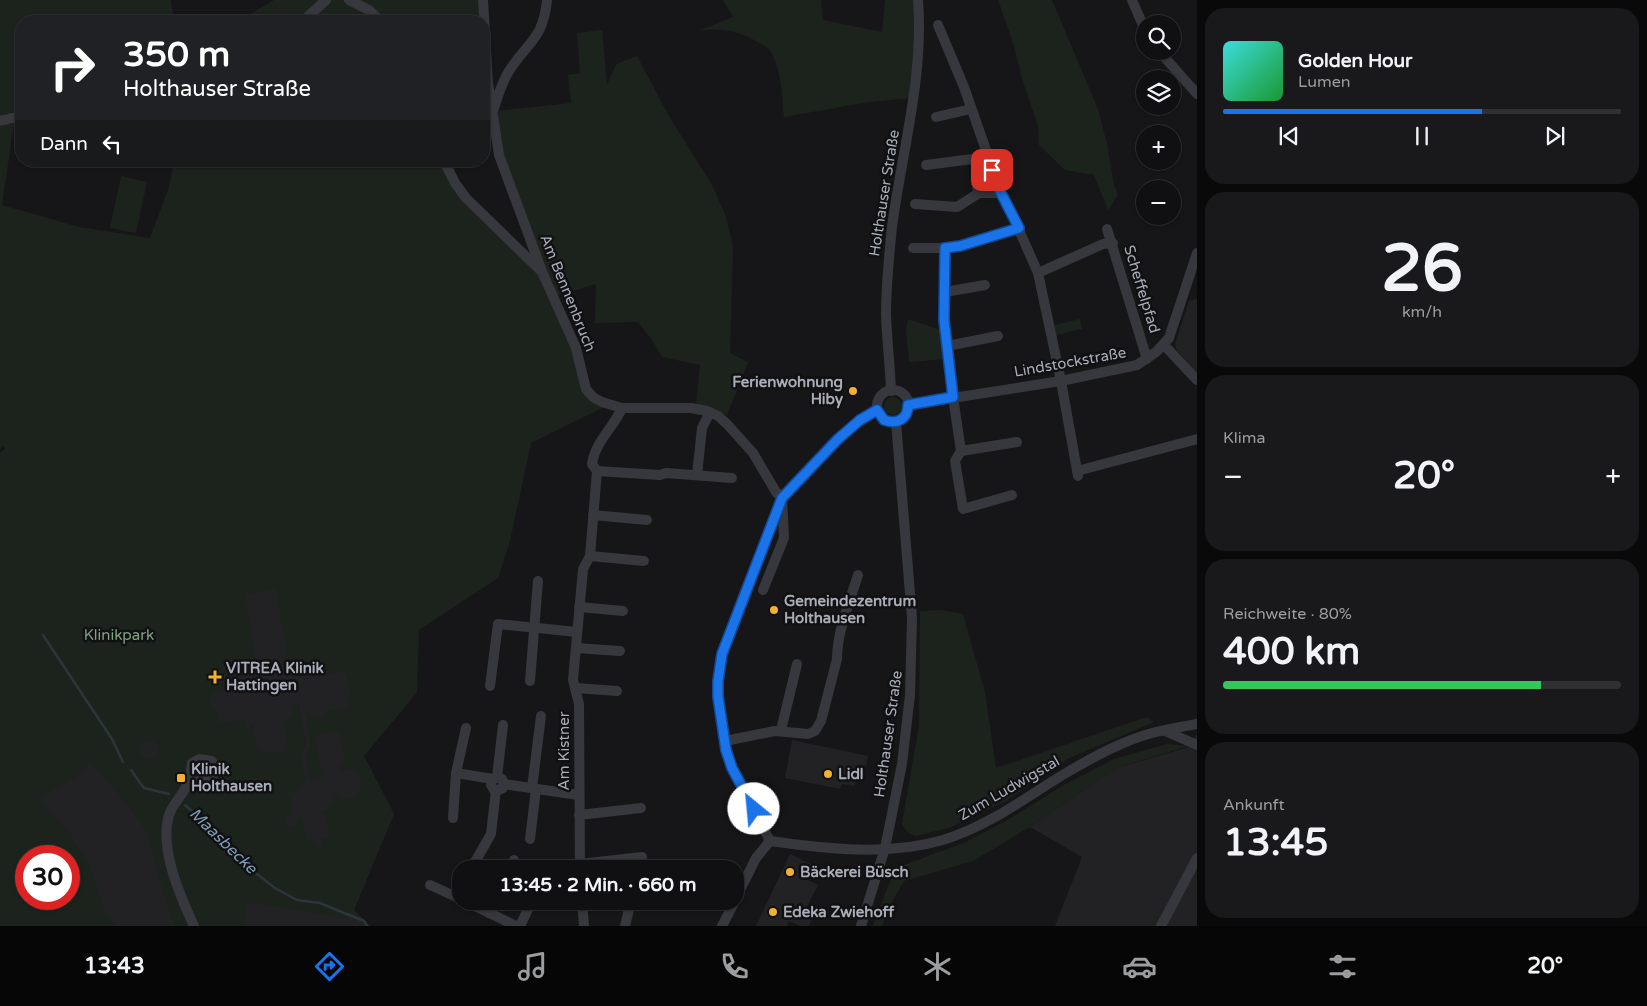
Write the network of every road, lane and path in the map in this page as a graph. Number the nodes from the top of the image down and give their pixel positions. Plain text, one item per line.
1 (326, 0) edge
2 (349, 0) edge
3 (483, 0) edge
4 (547, 0) edge
5 (918, 0) edge
6 (1132, 0) edge
7 (310, 15) edge
8 (374, 15) edge
9 (484, 15) edge
10 (1138, 15) edge
11 (938, 25) dead end
12 (1167, 60) edge
13 (490, 93) edge
14 (1197, 94) edge
15 (493, 109) junction
16 (972, 109) junction
17 (15, 117) edge
18 (936, 117) dead end
19 (0, 121) edge
20 (987, 153) junction
21 (926, 165) dead end
22 (447, 167) edge
23 (992, 170) junction
24 (979, 193) junction
25 (1001, 193) junction
26 (915, 204) dead end
27 (1019, 228) junction
28 (1107, 230) dead end
29 (1112, 243) junction
30 (913, 248) dead end
31 (945, 248) junction
32 (1197, 253) edge
33 (1038, 273) junction
34 (543, 274) junction
35 (985, 285) dead end
36 (945, 292) junction
37 (998, 336) dead end
38 (1164, 345) junction
39 (947, 346) junction
40 (1148, 358) junction
41 (1197, 380) edge
42 (1061, 381) junction
43 (891, 391) junction
44 (953, 397) junction
45 (908, 405) junction
46 (622, 408) junction
47 (877, 410) junction
48 (710, 412) junction
49 (896, 422) junction
50 (1197, 439) edge
51 (1017, 442) dead end
52 (961, 451) junction
53 (597, 471) junction
54 (697, 476) junction
55 (732, 478) dead end
56 (1012, 494) dead end
57 (782, 498) junction
58 (593, 515) junction
59 (647, 520) dead end
60 (590, 556) junction
61 (644, 560) dead end
62 (858, 575) dead end
63 (538, 581) dead end
64 (764, 590) dead end
65 (579, 607) junction
66 (623, 611) dead end
67 (534, 628) junction
68 (577, 632) junction
69 (576, 648) junction
70 (620, 650) dead end
71 (797, 664) dead end
72 (530, 681) dead end
73 (490, 686) dead end
74 (575, 688) junction
75 (617, 691) dead end
76 (540, 716) dead end
77 (1197, 724) edge
78 (503, 725) dead end
79 (466, 728) dead end
80 (781, 730) junction
81 (1164, 731) junction
82 (725, 741) junction
83 (1197, 745) edge
84 (456, 773) junction
85 (497, 783) junction
86 (187, 786) dead end
87 (534, 788) junction
88 (578, 795) junction
89 (641, 808) dead end
90 (579, 815) junction
91 (453, 818) dead end
92 (530, 839) dead end
93 (770, 841) junction
94 (885, 848) junction
95 (642, 857) dead end
96 (1197, 858) edge
97 (476, 860) edge
98 (580, 860) edge
99 (621, 860) edge
100 (744, 883) edge
101 (430, 885) dead end
102 (452, 893) edge
103 (484, 910) edge
104 (490, 910) edge
105 (527, 910) edge
106 (583, 910) edge
107 (629, 910) edge
108 (731, 910) edge
109 (489, 913) junction
110 (194, 926) edge
111 (518, 926) edge
112 (584, 926) edge
113 (625, 926) edge
114 (722, 926) edge
115 (861, 926) edge
116 (1161, 926) edge

1 - 7 street
2 - 8 street
3 - 9 street, Am Bennenbruch
4 - 15 street
5 - 43 street, Holthauser Straße
6 - 10 street
11 - 16 street
12 - 14 street
13 - 15 street, Am Bennenbruch
15 - 34 street, Am Bennenbruch
16 - 18 street
16 - 20 street
17 - 19 street
20 - 21 street
20 - 23 street
22 - 34 street
23 - 24 street
23 - 25 street
24 - 25 street
24 - 26 street
25 - 27 street
27 - 31 street
27 - 33 street
28 - 29 street, Scheffelpfad
29 - 33 street
29 - 40 street, Scheffelpfad
30 - 31 street
31 - 36 street
32 - 38 street, Lindstockstraße
33 - 42 street
34 - 46 street, Am Bennenbruch
35 - 36 street
36 - 39 street
37 - 39 street
38 - 40 street, Lindstockstraße
38 - 41 street
39 - 44 street
40 - 42 street, Lindstockstraße
42 - 44 street, Lindstockstraße
42 - 50 street
43 - 45 street
43 - 47 street
44 - 45 street, Lindstockstraße
44 - 52 street
45 - 49 street
46 - 48 street, Am Bennenbruch
46 - 53 street, Am Kistner
47 - 49 street
47 - 57 street
48 - 54 street
48 - 57 street, Am Bennenbruch
49 - 94 street, Holthauser Straße
51 - 52 street
52 - 56 street
53 - 54 street
53 - 58 street, Am Kistner
54 - 55 street
57 - 64 street
57 - 82 street
58 - 59 street
58 - 60 street, Am Kistner
60 - 61 street
60 - 65 street, Am Kistner
62 - 80 street
63 - 67 street
65 - 66 street
65 - 68 street, Am Kistner
67 - 68 street
67 - 72 street
67 - 73 street
68 - 69 street, Am Kistner
69 - 70 street
69 - 74 street, Am Kistner
71 - 80 street
74 - 75 street
74 - 88 street, Am Kistner
76 - 87 street
77 - 81 street, Zum Ludwigstal
78 - 85 street
79 - 84 street
80 - 82 street
81 - 83 street
81 - 94 street, Zum Ludwigstal
82 - 93 street
84 - 85 street
84 - 91 street
85 - 87 street
85 - 97 street
86 - 110 street
87 - 88 street
87 - 92 street
88 - 90 street, Am Kistner
89 - 90 street
90 - 98 street, Am Kistner
93 - 94 street, Zum Ludwigstal
93 - 100 street
94 - 115 street, Holthauser Straße
95 - 99 street, Am Kistner
96 - 116 street
101 - 102 street
103 - 109 street
104 - 109 street
105 - 111 street
106 - 112 street
107 - 113 street
108 - 114 street
109 - 111 street

